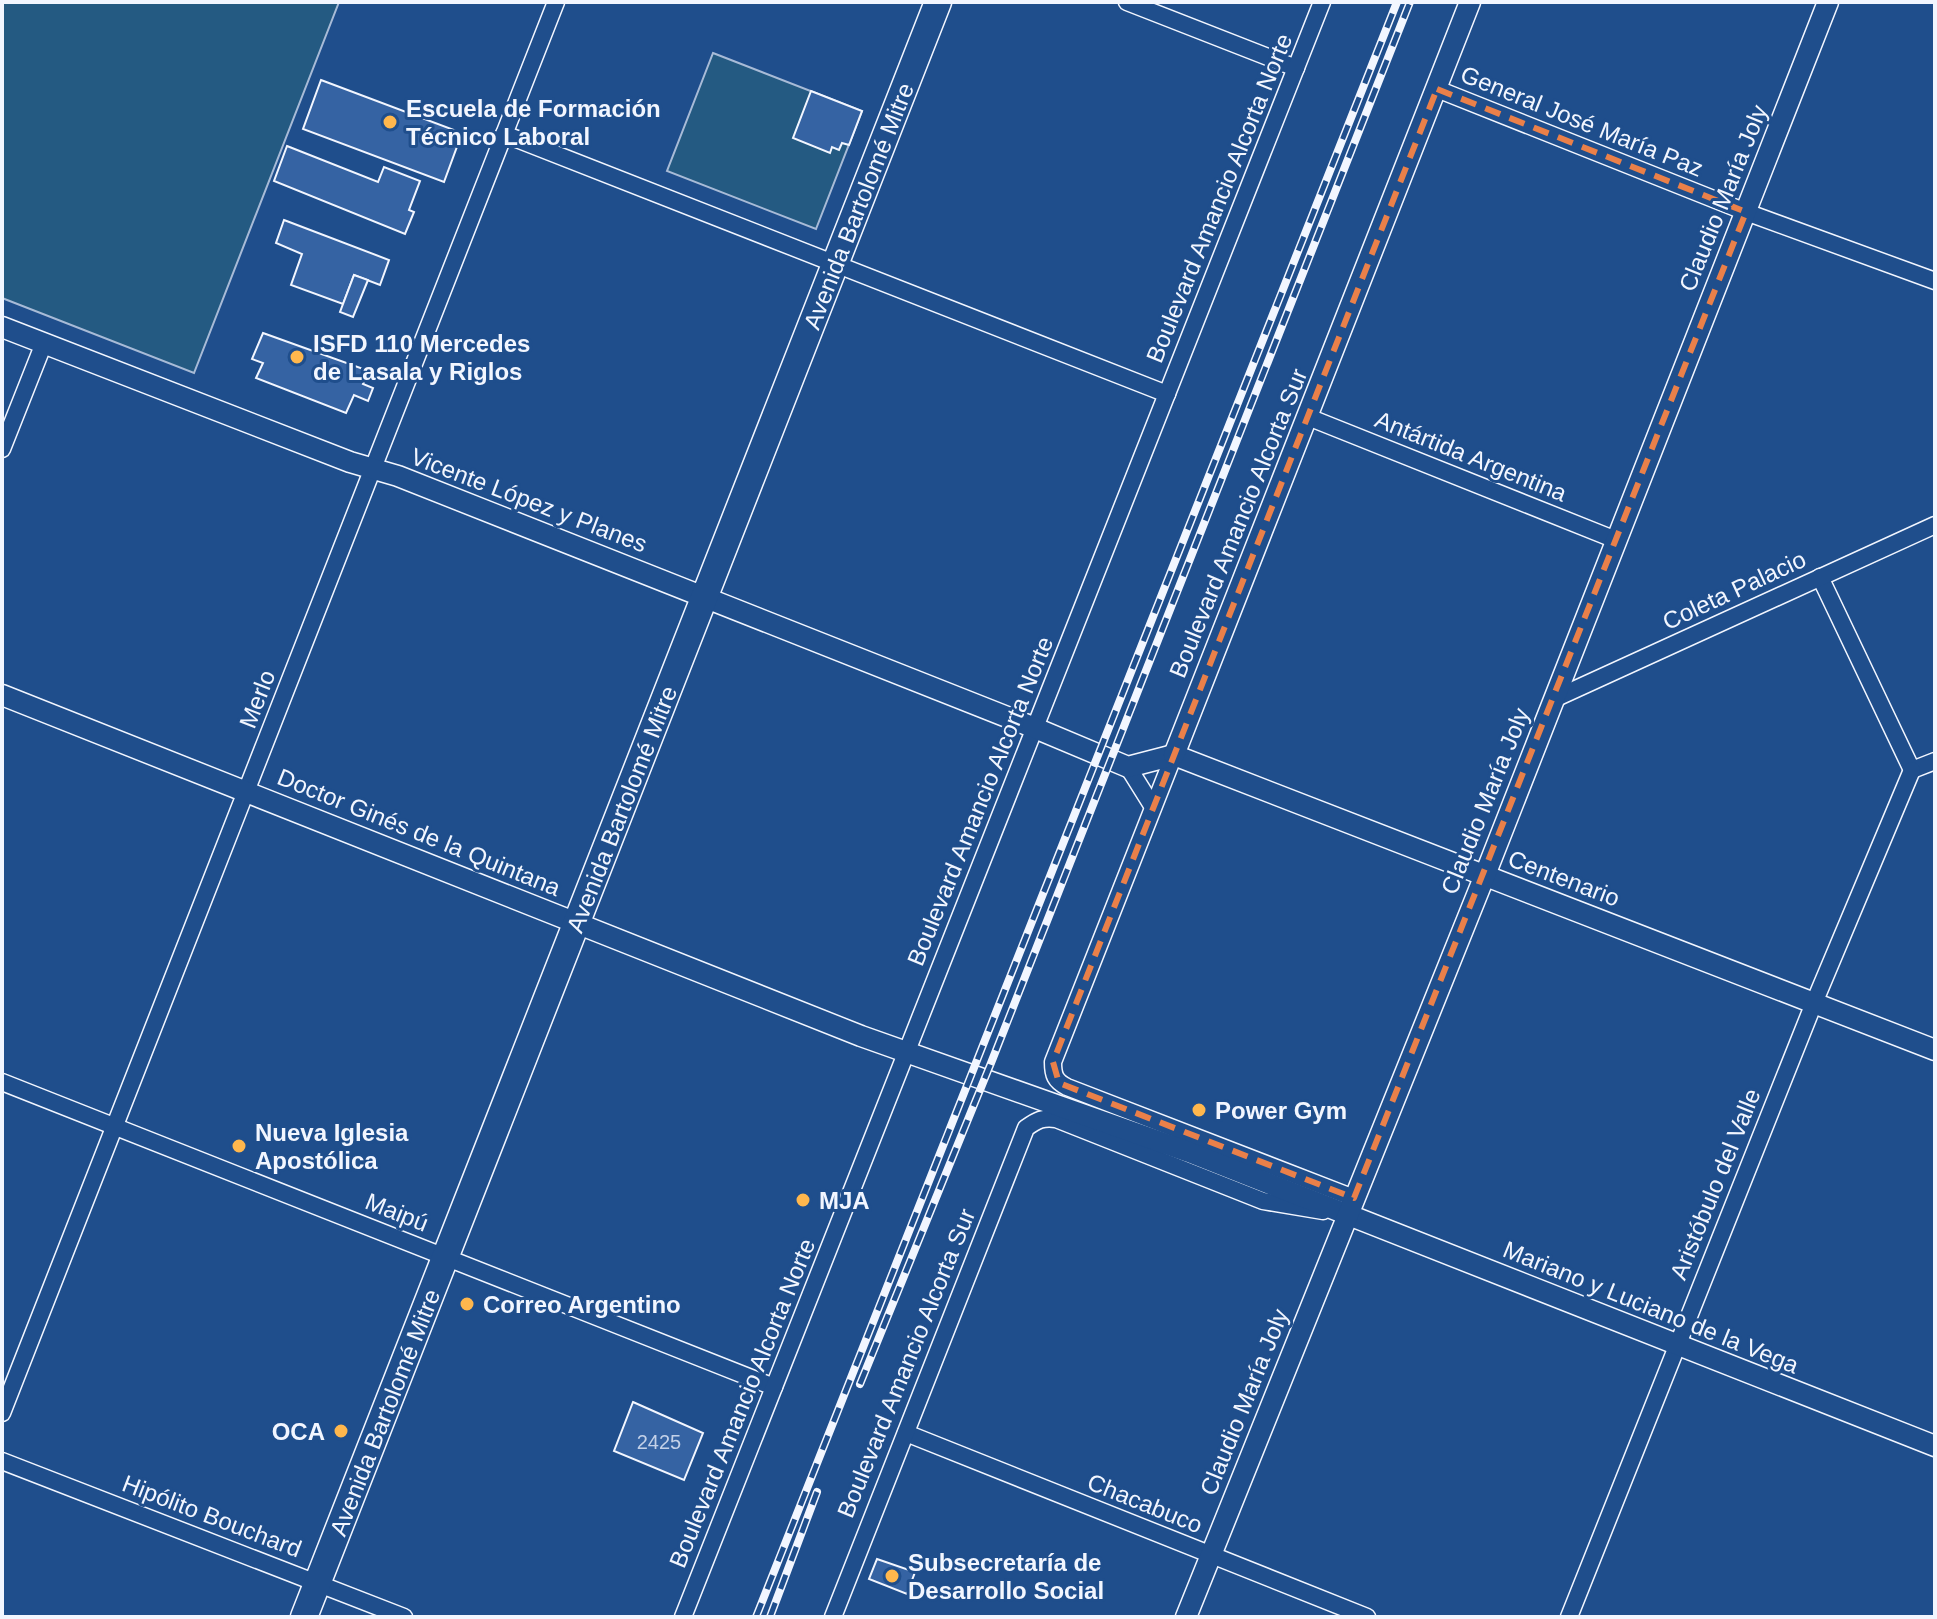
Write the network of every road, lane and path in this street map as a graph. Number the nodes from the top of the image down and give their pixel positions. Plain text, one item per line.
1 (556, 2) edge
2 (938, 2) edge
3 (1127, 2) edge
4 (1322, 2) edge
5 (1470, 2) edge
6 (1828, 2) edge
7 (1296, 68) junction
8 (1437, 89) junction
9 (504, 134) junction
10 (1746, 212) junction
11 (833, 264) junction
12 (1935, 281) edge
13 (2, 327) edge
14 (44, 343) junction
15 (1167, 394) junction
16 (1308, 417) junction
17 (2, 449) edge
18 (373, 469) junction
19 (1935, 525) edge
20 (1616, 540) junction
21 (1820, 577) junction
22 (704, 597) junction
23 (2, 695) edge
24 (1554, 699) junction
25 (1035, 728) junction
26 (1174, 755) junction
27 (1935, 761) edge
28 (1128, 767) junction
29 (1912, 770) junction
30 (246, 792) junction
31 (1153, 807) junction
32 (1485, 875) junction
33 (576, 922) junction
34 (1814, 1003) junction
35 (1935, 1050) edge
36 (906, 1053) junction
37 (1053, 1062) joint
38 (2, 1082) edge
39 (1038, 1098) joint
40 (115, 1127) junction
41 (1026, 1128) joint
42 (1351, 1206) junction
43 (446, 1257) junction
44 (1677, 1345) junction
45 (774, 1387) junction
46 (2, 1413) edge
47 (906, 1433) junction
48 (1935, 1446) edge
49 (2, 1461) edge
50 (1211, 1555) junction
51 (318, 1583) junction
52 (304, 1617) edge
53 (404, 1617) edge
54 (683, 1617) edge
55 (833, 1617) edge
56 (1186, 1617) edge
57 (1367, 1617) edge
58 (1569, 1617) edge

1 - 9 street, Merlo
2 - 11 main road, Avenida Bartolomé Mitre
3 - 7 street
4 - 7 street, Boulevard Amancio Alcorta Norte
5 - 8 street, Boulevard Amancio Alcorta Sur
6 - 10 street, Claudio María Joly
7 - 15 street, Boulevard Amancio Alcorta Norte
8 - 10 street, General José María Paz
8 - 16 street, Boulevard Amancio Alcorta Sur
9 - 11 street
9 - 18 street, Merlo
10 - 12 street, General José María Paz
10 - 20 street, Claudio María Joly
11 - 15 street
11 - 22 main road, Avenida Bartolomé Mitre
13 - 14 street, Vicente López y Planes
14 - 17 street
14 - 18 street, Vicente López y Planes
15 - 25 street, Boulevard Amancio Alcorta Norte
16 - 20 street, Antártida Argentina
16 - 26 street, Boulevard Amancio Alcorta Sur
18 - 22 street, Vicente López y Planes
18 - 30 street, Merlo
19 - 21 street, Coleta Palacio
20 - 24 street, Claudio María Joly
21 - 24 street, Coleta Palacio
21 - 29 street
22 - 25 street, Vicente López y Planes
22 - 33 main road, Avenida Bartolomé Mitre
23 - 30 street, Doctor Ginés de la Quintana
24 - 32 street, Claudio María Joly
25 - 28 street, Vicente López y Planes
25 - 36 street, Boulevard Amancio Alcorta Norte
26 - 28 street
26 - 31 street, Boulevard Amancio Alcorta Sur
26 - 32 street, Centenario
27 - 29 street
28 - 31 street
29 - 34 street, Aristóbulo del Valle
30 - 33 street, Doctor Ginés de la Quintana
30 - 40 street, Merlo
31 - 37 street, Boulevard Amancio Alcorta Sur
32 - 34 street, Centenario
32 - 42 street, Claudio María Joly
33 - 36 street, Doctor Ginés de la Quintana
33 - 43 main road, Avenida Bartolomé Mitre
34 - 35 street, Centenario
34 - 44 street, Aristóbulo del Valle
36 - 39 street, Doctor Ginés de la Quintana
36 - 45 street, Boulevard Amancio Alcorta Norte
37 - 42 street, Mariano y Luciano de la Vega
38 - 40 street, Maipú
39 - 42 street, Mariano y Luciano de la Vega
40 - 43 street, Maipú
40 - 46 street, Merlo
41 - 42 street, Mariano y Luciano de la Vega
41 - 47 street, Boulevard Amancio Alcorta Sur
42 - 44 street, Mariano y Luciano de la Vega
42 - 50 street, Claudio María Joly
43 - 45 street, Maipú
43 - 51 main road, Avenida Bartolomé Mitre
44 - 48 street, Mariano y Luciano de la Vega
44 - 58 street, Aristóbulo del Valle
45 - 54 street, Boulevard Amancio Alcorta Norte
47 - 50 street, Chacabuco
47 - 55 street, Boulevard Amancio Alcorta Sur
49 - 51 street, Hipólito Bouchard
50 - 56 street, Claudio María Joly
50 - 57 street, Chacabuco
51 - 52 main road, Avenida Bartolomé Mitre
51 - 53 street, Hipólito Bouchard

